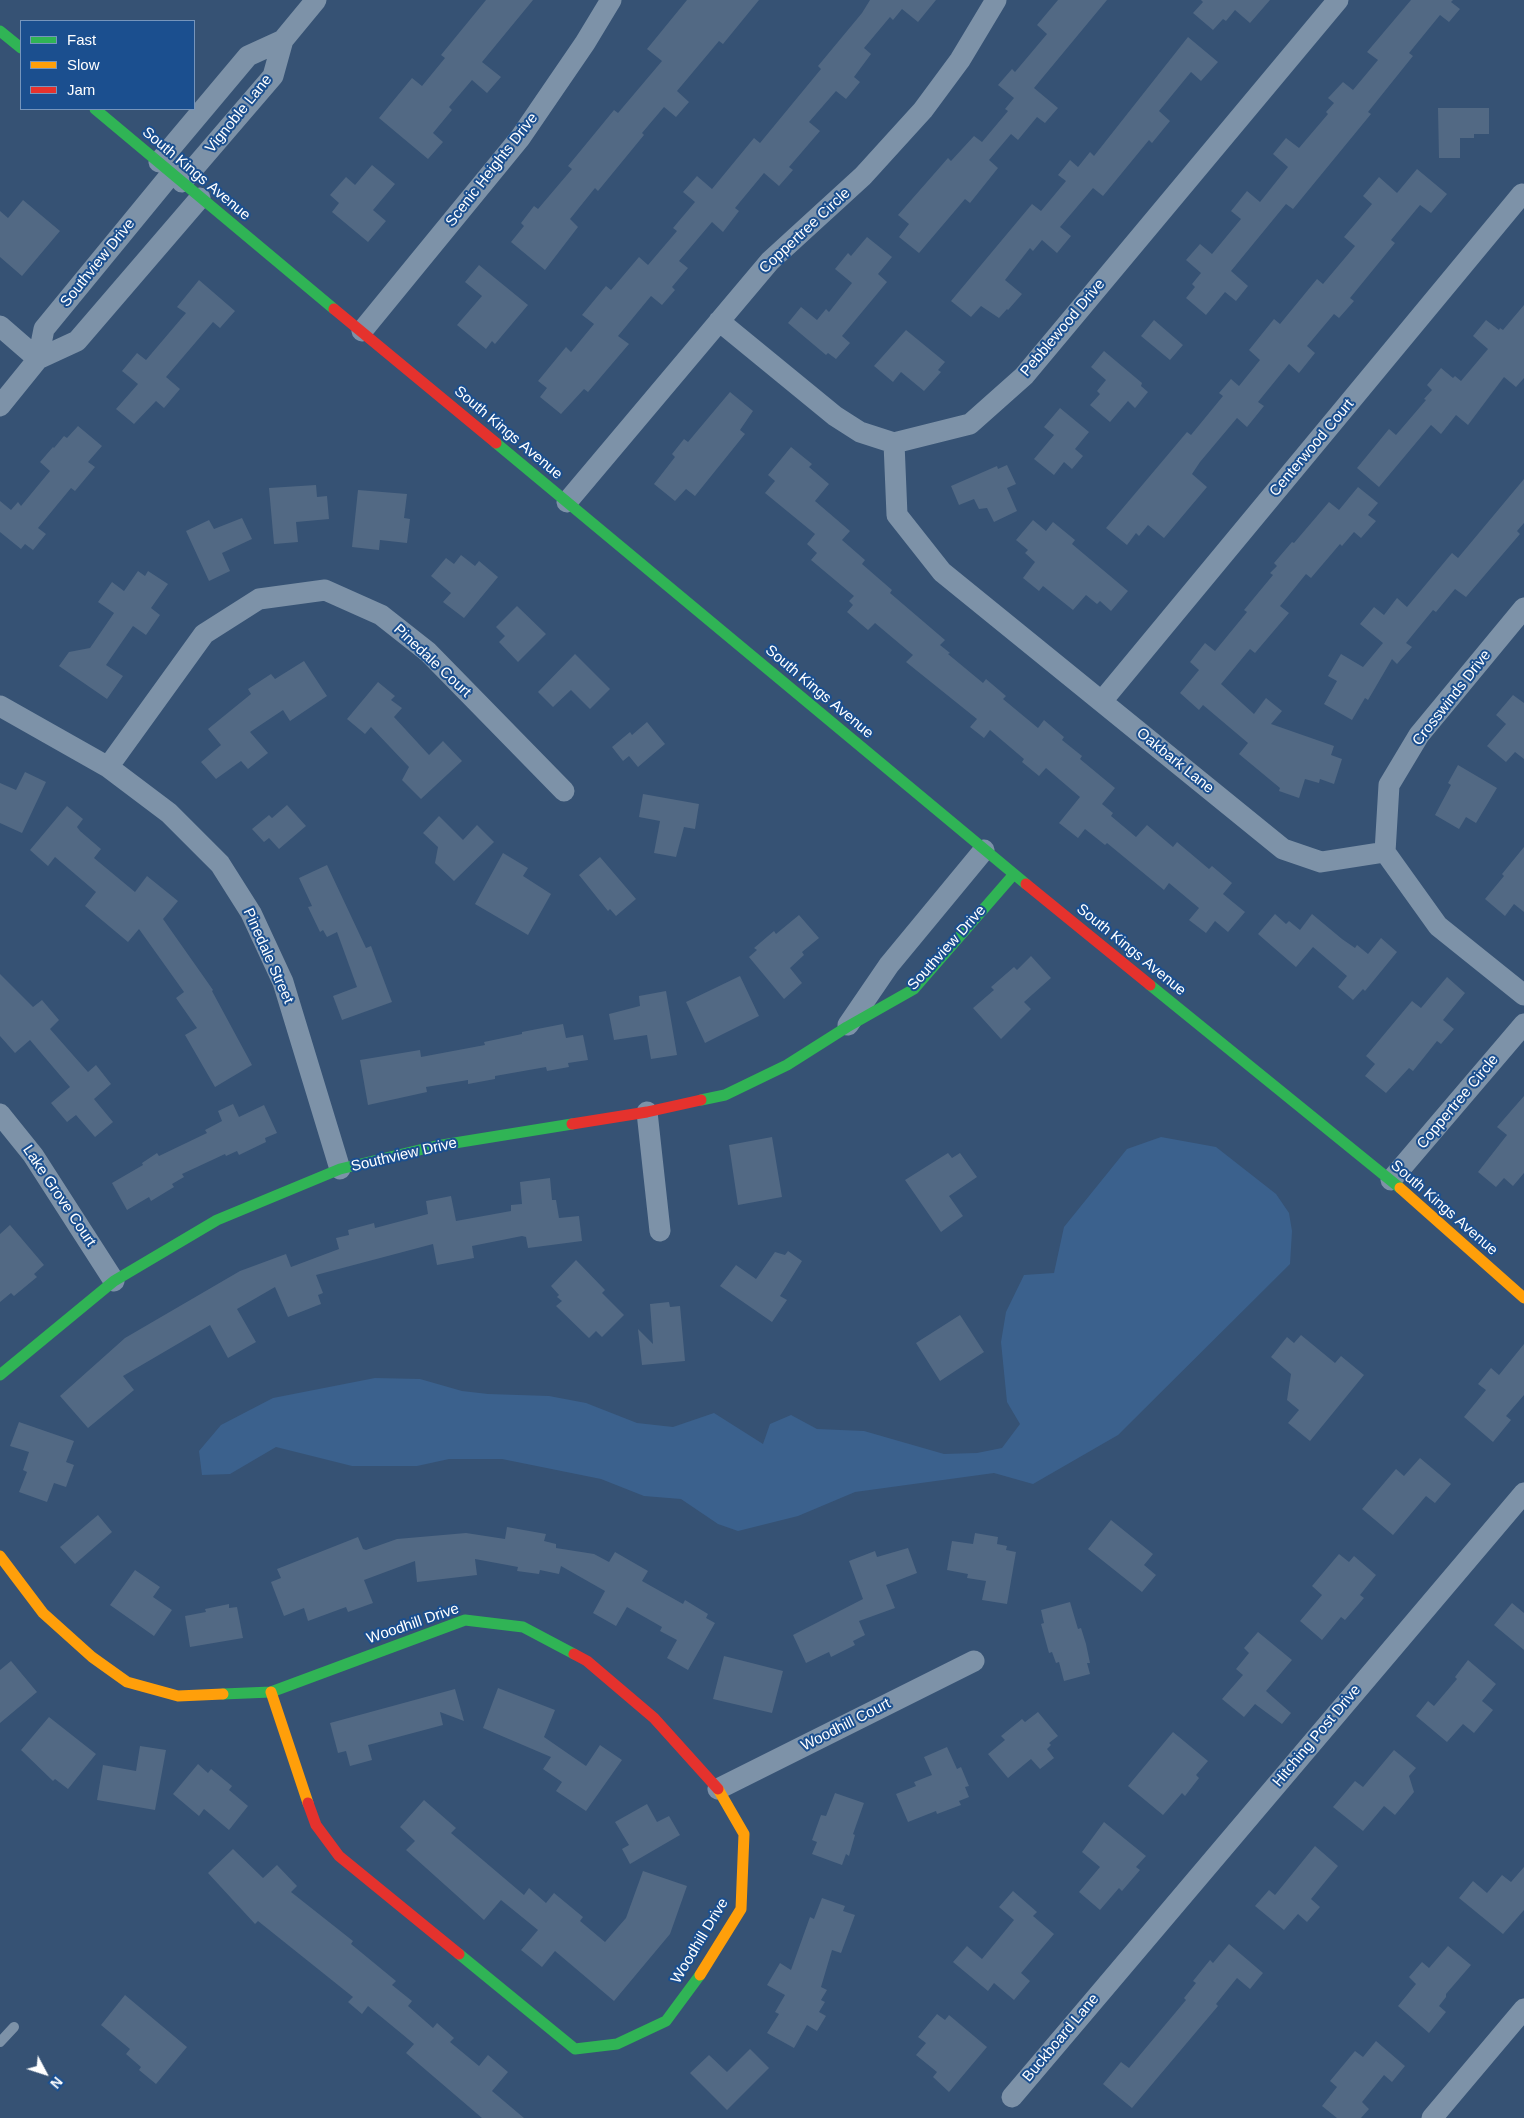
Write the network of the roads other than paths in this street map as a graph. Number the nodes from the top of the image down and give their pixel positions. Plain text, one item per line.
1 (316, 0) edge
2 (611, 0) edge
3 (996, 0) edge
4 (1338, 0) edge
5 (0, 30) edge
6 (283, 40) junction
7 (20, 47) edge
8 (96, 110) edge
9 (171, 172) junction
10 (1522, 194) dead end
11 (200, 198) junction
12 (719, 321) junction
13 (0, 326) edge
14 (362, 331) junction
15 (38, 360) junction
16 (0, 406) edge
17 (894, 443) junction
18 (567, 502) junction
19 (1524, 608) edge
20 (1102, 701) junction
21 (0, 706) edge
22 (108, 767) junction
23 (564, 791) dead end
24 (984, 850) junction
25 (1385, 852) junction
26 (1014, 874) junction
27 (1524, 995) edge
28 (1524, 1024) edge
29 (847, 1027) junction
30 (646, 1112) junction
31 (0, 1114) edge
32 (340, 1169) junction
33 (1391, 1180) junction
34 (660, 1231) dead end
35 (114, 1280) junction
36 (1524, 1298) edge
37 (0, 1376) edge
38 (1524, 1493) edge
39 (0, 1556) edge
40 (974, 1661) dead end
41 (271, 1692) junction
42 (718, 1789) junction
43 (1110, 1979) joint
44 (1524, 2010) edge
45 (14, 2027) dead end
46 (0, 2042) edge
47 (1012, 2096) dead end
48 (1432, 2118) edge

1 - 6 street, Vignoble Lane
2 - 14 street, Scenic Heights Drive
3 - 12 street, Coppertree Circle
4 - 17 street, Pebblewood Drive
5 - 7 street
6 - 9 street, Vignoble Lane
6 - 9 street, Vignoble Lane
8 - 9 street, South Kings Avenue
9 - 11 street, South Kings Avenue
9 - 15 street, Southview Drive
10 - 20 street, Centerwood Court
11 - 14 street, South Kings Avenue
11 - 15 street, Southview Drive
12 - 17 street
12 - 18 street, Coppertree Circle
13 - 15 street
14 - 18 street, South Kings Avenue
15 - 16 street, Southview Drive
17 - 20 street, Oakbark Lane
18 - 24 street, South Kings Avenue
19 - 25 street, Crosswinds Drive
20 - 25 street, Oakbark Lane
21 - 22 street, Pinedale Street
22 - 23 street, Pinedale Court
22 - 32 street, Pinedale Street
24 - 26 street, South Kings Avenue
24 - 29 street, Southview Drive
25 - 27 street
26 - 29 street, Southview Drive
26 - 33 street, South Kings Avenue
28 - 33 street, Coppertree Circle
29 - 30 street, Southview Drive
30 - 32 street, Southview Drive
30 - 34 street
31 - 35 street, Lake Grove Court
32 - 35 street, Southview Drive
33 - 36 street, South Kings Avenue
35 - 37 street, Southview Drive
38 - 43 street, Hitching Post Drive
39 - 41 street, Woodhill Drive
40 - 42 street, Woodhill Court
41 - 42 street, Woodhill Drive
41 - 42 street, Woodhill Drive
43 - 47 street, Buckboard Lane
44 - 48 street
45 - 46 lane

